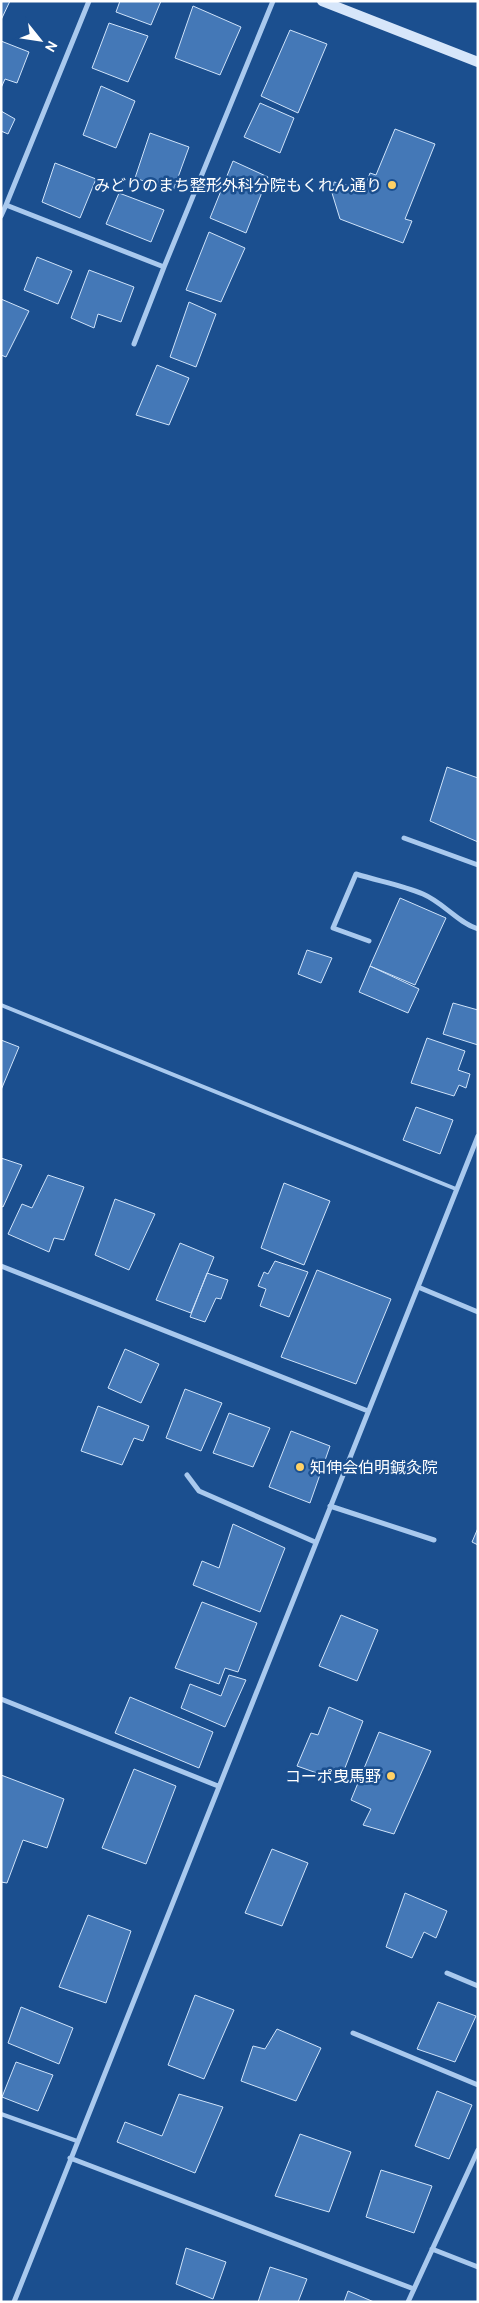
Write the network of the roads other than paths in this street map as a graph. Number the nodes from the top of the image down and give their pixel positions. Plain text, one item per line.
1 (89, 1) edge
2 (272, 1) edge
3 (322, 1) edge
4 (478, 62) edge
5 (6, 205) junction
6 (1, 216) edge
7 (164, 267) junction
8 (134, 344) dead end
9 (404, 838) dead end
10 (478, 865) edge
11 (478, 929) edge
12 (369, 941) dead end
13 (1, 1005) edge
14 (478, 1136) edge
15 (456, 1189) junction
16 (1, 1266) edge
17 (418, 1287) junction
18 (478, 1312) edge
19 (368, 1411) junction
20 (187, 1475) dead end
21 (330, 1506) junction
22 (434, 1540) dead end
23 (315, 1542) junction
24 (1, 1699) edge
25 (218, 1786) junction
26 (447, 1973) dead end
27 (478, 1986) edge
28 (353, 2034) dead end
29 (478, 2085) edge
30 (1, 2114) edge
31 (77, 2141) junction
32 (478, 2150) edge
33 (70, 2158) junction
34 (432, 2249) junction
35 (478, 2267) edge
36 (414, 2289) junction
37 (14, 2302) edge
38 (408, 2302) edge

1 - 5 street
2 - 7 street
3 - 4 street
5 - 6 street
5 - 7 street
7 - 8 street
9 - 10 street
11 - 12 street
13 - 15 lane
14 - 15 street
15 - 17 street
16 - 19 street
17 - 18 street
17 - 19 street
19 - 21 street
20 - 23 street
21 - 22 street
21 - 23 street
23 - 25 street
24 - 25 street
25 - 31 street
26 - 27 street
28 - 29 street
30 - 31 lane
31 - 33 street
32 - 34 street
33 - 36 street
33 - 37 street
34 - 35 street
34 - 36 street
36 - 38 street

